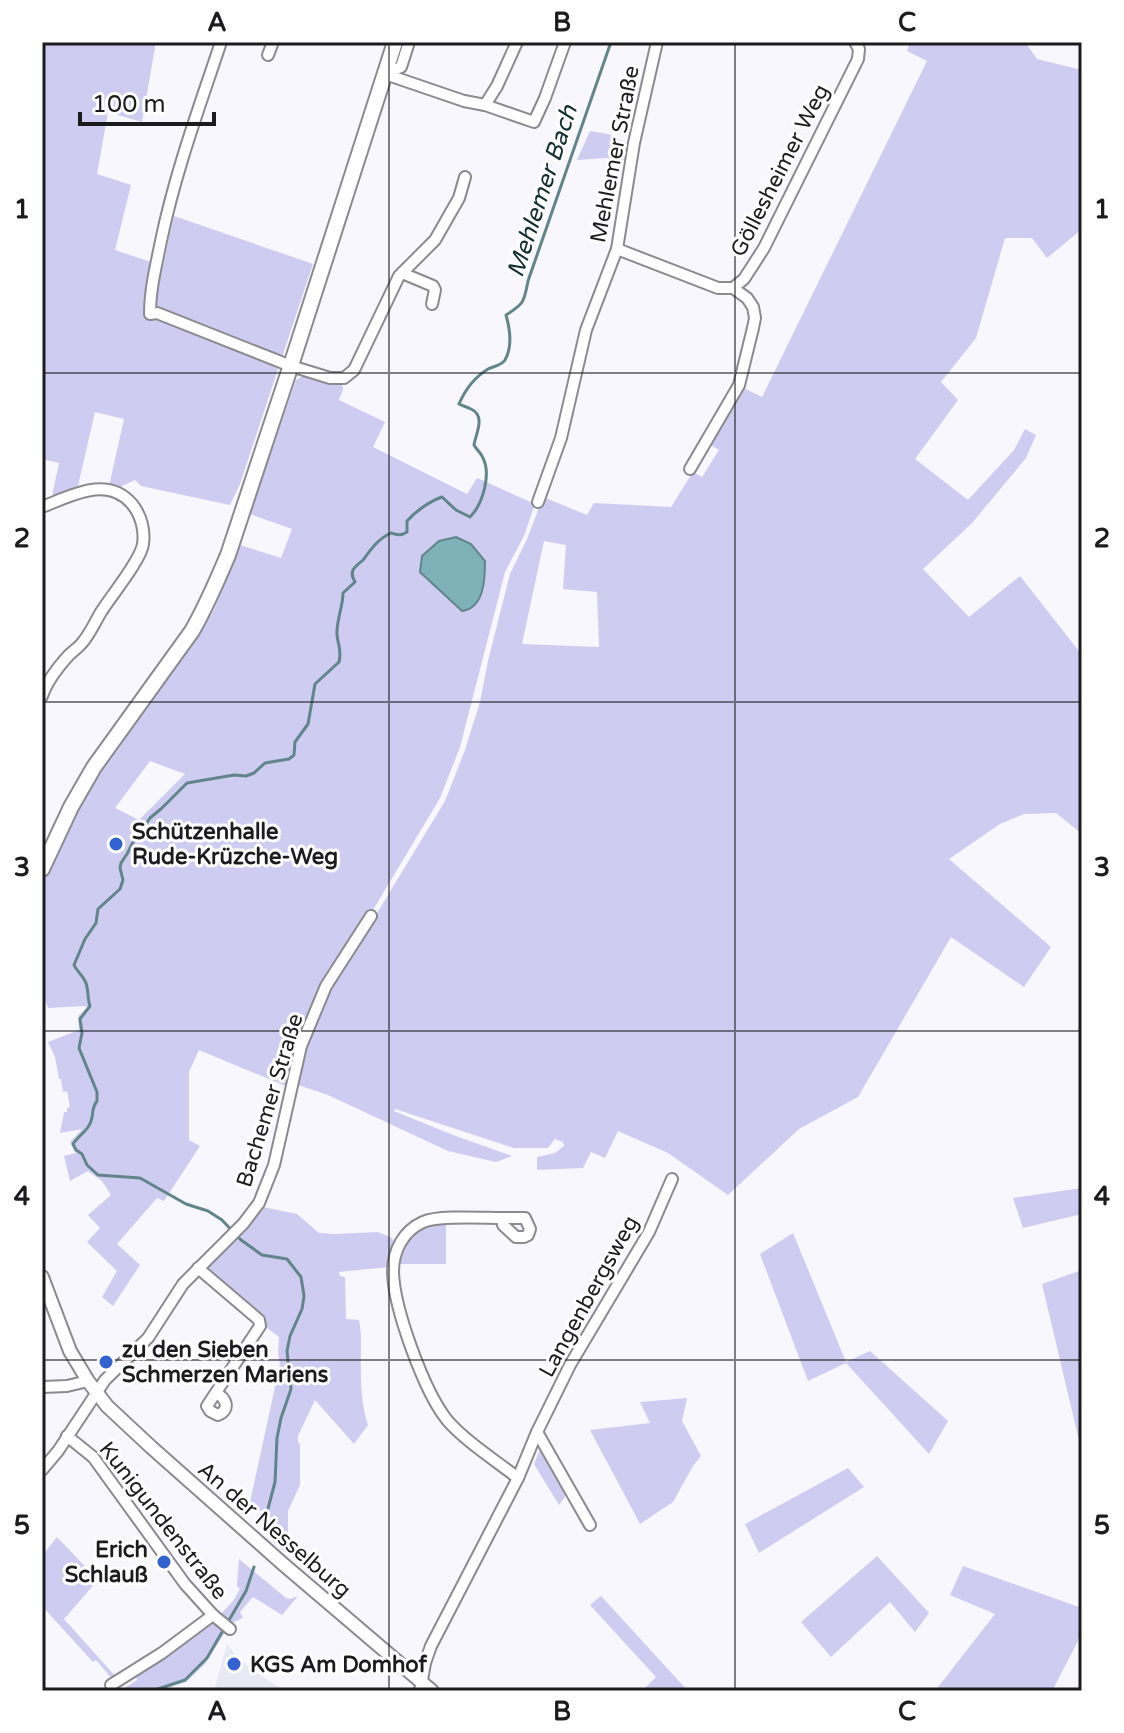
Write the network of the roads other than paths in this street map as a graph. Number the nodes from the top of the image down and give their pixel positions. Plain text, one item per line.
1 (221, 42) edge
2 (273, 42) edge
3 (395, 42) edge
4 (409, 42) edge
5 (517, 42) edge
6 (565, 42) edge
7 (657, 42) edge
8 (855, 42) edge
9 (268, 55) dead end
10 (385, 74) junction
11 (485, 105) junction
12 (465, 177) dead end
13 (617, 249) junction
14 (402, 273) junction
15 (733, 288) junction
16 (432, 304) dead end
17 (289, 373) junction
18 (690, 469) dead end
19 (538, 502) dead end
20 (42, 507) edge
21 (42, 696) edge
22 (42, 869) edge
23 (371, 916) dead end
24 (672, 1179) dead end
25 (502, 1218) dead end
26 (198, 1268) junction
27 (42, 1277) edge
28 (46, 1298) edge
29 (42, 1387) edge
30 (92, 1387) junction
31 (216, 1393) dead end
32 (537, 1432) junction
33 (67, 1436) junction
34 (42, 1470) edge
35 (518, 1478) junction
36 (590, 1525) dead end
37 (217, 1618) junction
38 (230, 1629) dead end
39 (111, 1685) dead end
40 (425, 1688) edge

1 - 17 street
2 - 9 street
3 - 10 main road
4 - 10 street
5 - 11 street
6 - 11 street
7 - 13 street, Mehlemer Straße
8 - 15 street, Göllesheimer Weg
10 - 11 street
10 - 17 main road
12 - 14 street
13 - 15 street, Göllesheimer Weg
13 - 19 street, Mehlemer Straße
14 - 16 street
14 - 17 street
15 - 18 street
17 - 22 main road
20 - 21 street
23 - 26 street, Bachemer Straße
24 - 32 street, Langenbergsweg
25 - 35 street
26 - 30 street, Bachemer Straße
26 - 31 street
27 - 28 street, An der Nesselburg
28 - 30 street, An der Nesselburg
29 - 30 street
30 - 33 street, Bachemer Straße
30 - 40 street, An der Nesselburg
32 - 35 street, Langenbergsweg
32 - 36 street
33 - 34 street, Bachemer Straße
33 - 37 street, Kunigundenstraße
35 - 40 street, Langenbergsweg
37 - 38 street, Kunigundenstraße
37 - 39 street

